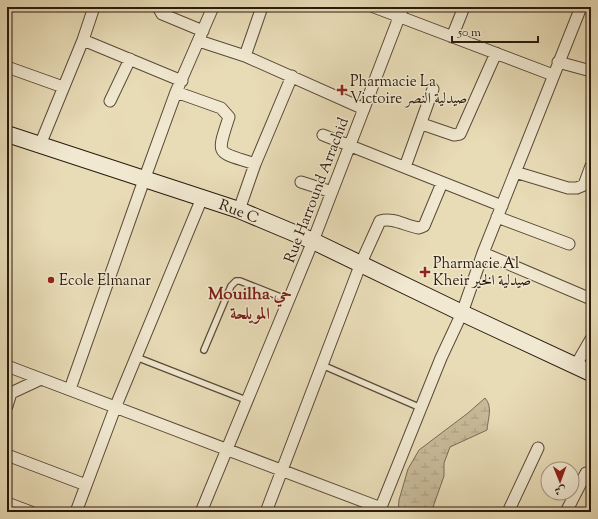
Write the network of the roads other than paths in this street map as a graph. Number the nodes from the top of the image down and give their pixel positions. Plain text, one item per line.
1 (94, 7) edge
2 (158, 7) edge
3 (213, 7) edge
4 (262, 7) edge
5 (374, 7) edge
6 (403, 7) edge
7 (464, 7) edge
8 (581, 7) edge
9 (399, 18) junction
10 (201, 36) junction
11 (452, 37) junction
12 (82, 40) junction
13 (496, 53) junction
14 (245, 56) junction
15 (130, 60) junction
16 (558, 62) junction
17 (7, 67) edge
18 (591, 71) edge
19 (553, 75) junction
20 (292, 76) junction
21 (182, 81) junction
22 (63, 87) junction
23 (433, 89) dead end
24 (176, 92) junction
25 (110, 101) dead end
26 (364, 109) junction
27 (422, 124) junction
28 (7, 134) edge
29 (323, 135) dead end
30 (40, 145) junction
31 (350, 146) junction
32 (255, 164) junction
33 (591, 166) edge
34 (405, 167) junction
35 (515, 172) junction
36 (144, 180) junction
37 (301, 182) dead end
38 (442, 183) junction
39 (332, 192) junction
40 (202, 198) junction
41 (239, 210) junction
42 (500, 211) junction
43 (313, 241) junction
44 (569, 244) dead end
45 (483, 252) junction
46 (361, 263) junction
47 (288, 300) junction
48 (591, 300) edge
49 (462, 313) junction
50 (591, 339) edge
51 (204, 350) dead end
52 (136, 357) junction
53 (322, 365) junction
54 (576, 365) junction
55 (7, 366) edge
56 (591, 373) edge
57 (41, 379) junction
58 (70, 389) junction
59 (9, 393) edge
60 (246, 400) junction
61 (7, 406) edge
62 (115, 408) junction
63 (421, 408) junction
64 (538, 448) dead end
65 (226, 449) junction
66 (7, 455) edge
67 (281, 471) junction
68 (586, 473) dead end
69 (86, 485) junction
70 (7, 503) edge
71 (380, 510) edge
72 (31, 512) edge
73 (76, 512) edge
74 (200, 512) edge
75 (266, 512) edge
76 (508, 512) edge
77 (566, 512) edge

1 - 12 street
2 - 10 street
3 - 10 street
4 - 14 street
5 - 9 street
6 - 9 street, Rue Harround Arrachid
7 - 11 street
8 - 16 street
9 - 11 street
9 - 26 street, Rue Harround Arrachid
10 - 14 street
10 - 21 street
11 - 13 street
12 - 15 street
12 - 22 street
13 - 19 street
13 - 27 street
14 - 20 street
15 - 21 street
15 - 25 street
16 - 18 street
16 - 19 street
17 - 22 street
19 - 35 street
20 - 26 street
20 - 32 street
21 - 24 street
22 - 30 street
23 - 27 street
24 - 32 street
24 - 36 street
26 - 31 street, Rue Harround Arrachid
27 - 34 street
28 - 30 street, Rue C
29 - 31 street
30 - 36 street, Rue C
31 - 34 street
31 - 39 street, Rue Harround Arrachid
32 - 41 street
33 - 35 street
34 - 38 street
35 - 42 street
36 - 40 street, Rue C
36 - 58 street
37 - 39 street
38 - 42 street
38 - 46 street
39 - 43 street, Rue Harround Arrachid
40 - 41 street, Rue C
40 - 52 street
41 - 43 street, Rue C
42 - 44 street
42 - 45 street
43 - 46 street, Rue C
43 - 47 street, Rue Harround Arrachid
45 - 48 street
45 - 49 street
46 - 49 street, Rue C
46 - 53 street
47 - 51 lane
47 - 60 street, Rue Harround Arrachid
49 - 54 street, Rue C
49 - 63 street
50 - 54 street
52 - 60 lane
52 - 62 street
53 - 63 lane
53 - 67 street
54 - 56 street, Rue C
55 - 57 street
57 - 58 street
57 - 59 street
58 - 62 street
59 - 61 street
60 - 65 street, Rue Harround Arrachid
62 - 65 street
62 - 69 street
63 - 71 street
64 - 76 street
65 - 67 street
65 - 74 street, Rue Harround Arrachid
66 - 69 street
67 - 71 street
67 - 75 street
68 - 77 street
69 - 73 street
70 - 72 street

